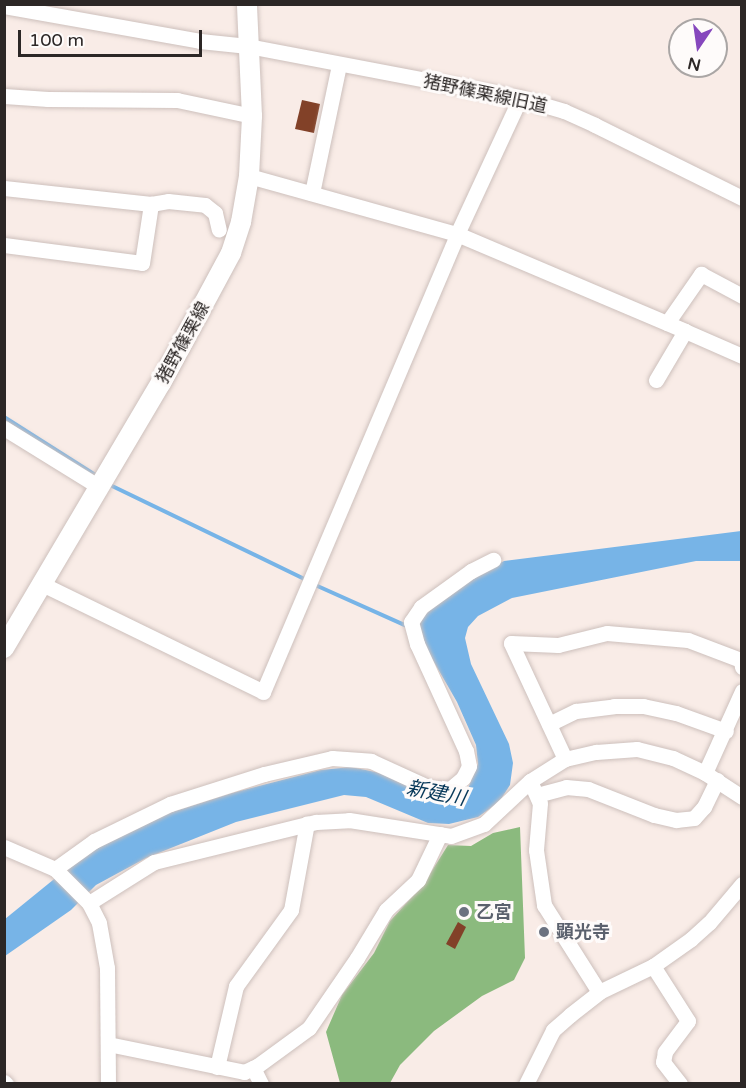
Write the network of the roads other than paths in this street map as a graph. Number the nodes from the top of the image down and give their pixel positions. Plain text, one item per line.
1 (248, 4) edge
2 (4, 6) edge
3 (248, 46) junction
4 (339, 65) junction
5 (4, 96) edge
6 (520, 98) junction
7 (252, 116) junction
8 (249, 176) junction
9 (4, 188) edge
10 (312, 194) junction
11 (741, 198) edge
12 (151, 204) junction
13 (219, 230) dead end
14 (457, 234) junction
15 (4, 245) edge
16 (741, 296) edge
17 (667, 323) junction
18 (686, 331) junction
19 (741, 356) edge
20 (656, 380) dead end
21 (4, 428) edge
22 (99, 487) junction
23 (493, 560) dead end
24 (42, 584) junction
25 (4, 648) edge
26 (741, 667) edge
27 (741, 691) edge
28 (549, 724) junction
29 (726, 731) junction
30 (566, 759) junction
31 (711, 776) junction
32 (533, 788) junction
33 (741, 797) edge
34 (307, 823) junction
35 (440, 834) junction
36 (4, 847) edge
37 (55, 868) junction
38 (741, 884) edge
39 (89, 903) junction
40 (653, 966) junction
41 (599, 992) junction
42 (108, 1044) junction
43 (217, 1067) junction
44 (253, 1068) junction
45 (233, 1077) edge
46 (108, 1083) edge
47 (261, 1083) edge
48 (526, 1083) edge
49 (680, 1083) edge

1 - 3 main road, 猪野篠栗線
2 - 3 street, 猪野篠栗線旧道
3 - 4 street, 猪野篠栗線旧道
3 - 7 main road, 猪野篠栗線
4 - 6 street, 猪野篠栗線旧道
4 - 10 street
5 - 7 street
6 - 11 street, 猪野篠栗線旧道
6 - 14 street
7 - 8 main road, 猪野篠栗線
8 - 10 street
8 - 22 main road, 猪野篠栗線
9 - 12 street
10 - 14 street
12 - 13 street
12 - 15 street
14 - 17 street
14 - 24 street
16 - 17 street
17 - 18 street
18 - 19 street
18 - 20 street
21 - 22 street
22 - 24 main road, 猪野篠栗線
23 - 37 street
24 - 25 main road, 猪野篠栗線
26 - 28 street
27 - 29 street
28 - 29 street
28 - 30 street
29 - 31 street
30 - 31 street
30 - 32 street
31 - 32 street
31 - 33 street
32 - 35 street
32 - 41 street
34 - 35 street
34 - 39 street
34 - 43 street
35 - 44 street
36 - 37 street
37 - 39 street
38 - 40 street
39 - 42 street
40 - 41 street
40 - 49 street
41 - 48 street
42 - 43 street
42 - 46 street
43 - 45 street
44 - 45 street
44 - 47 street

